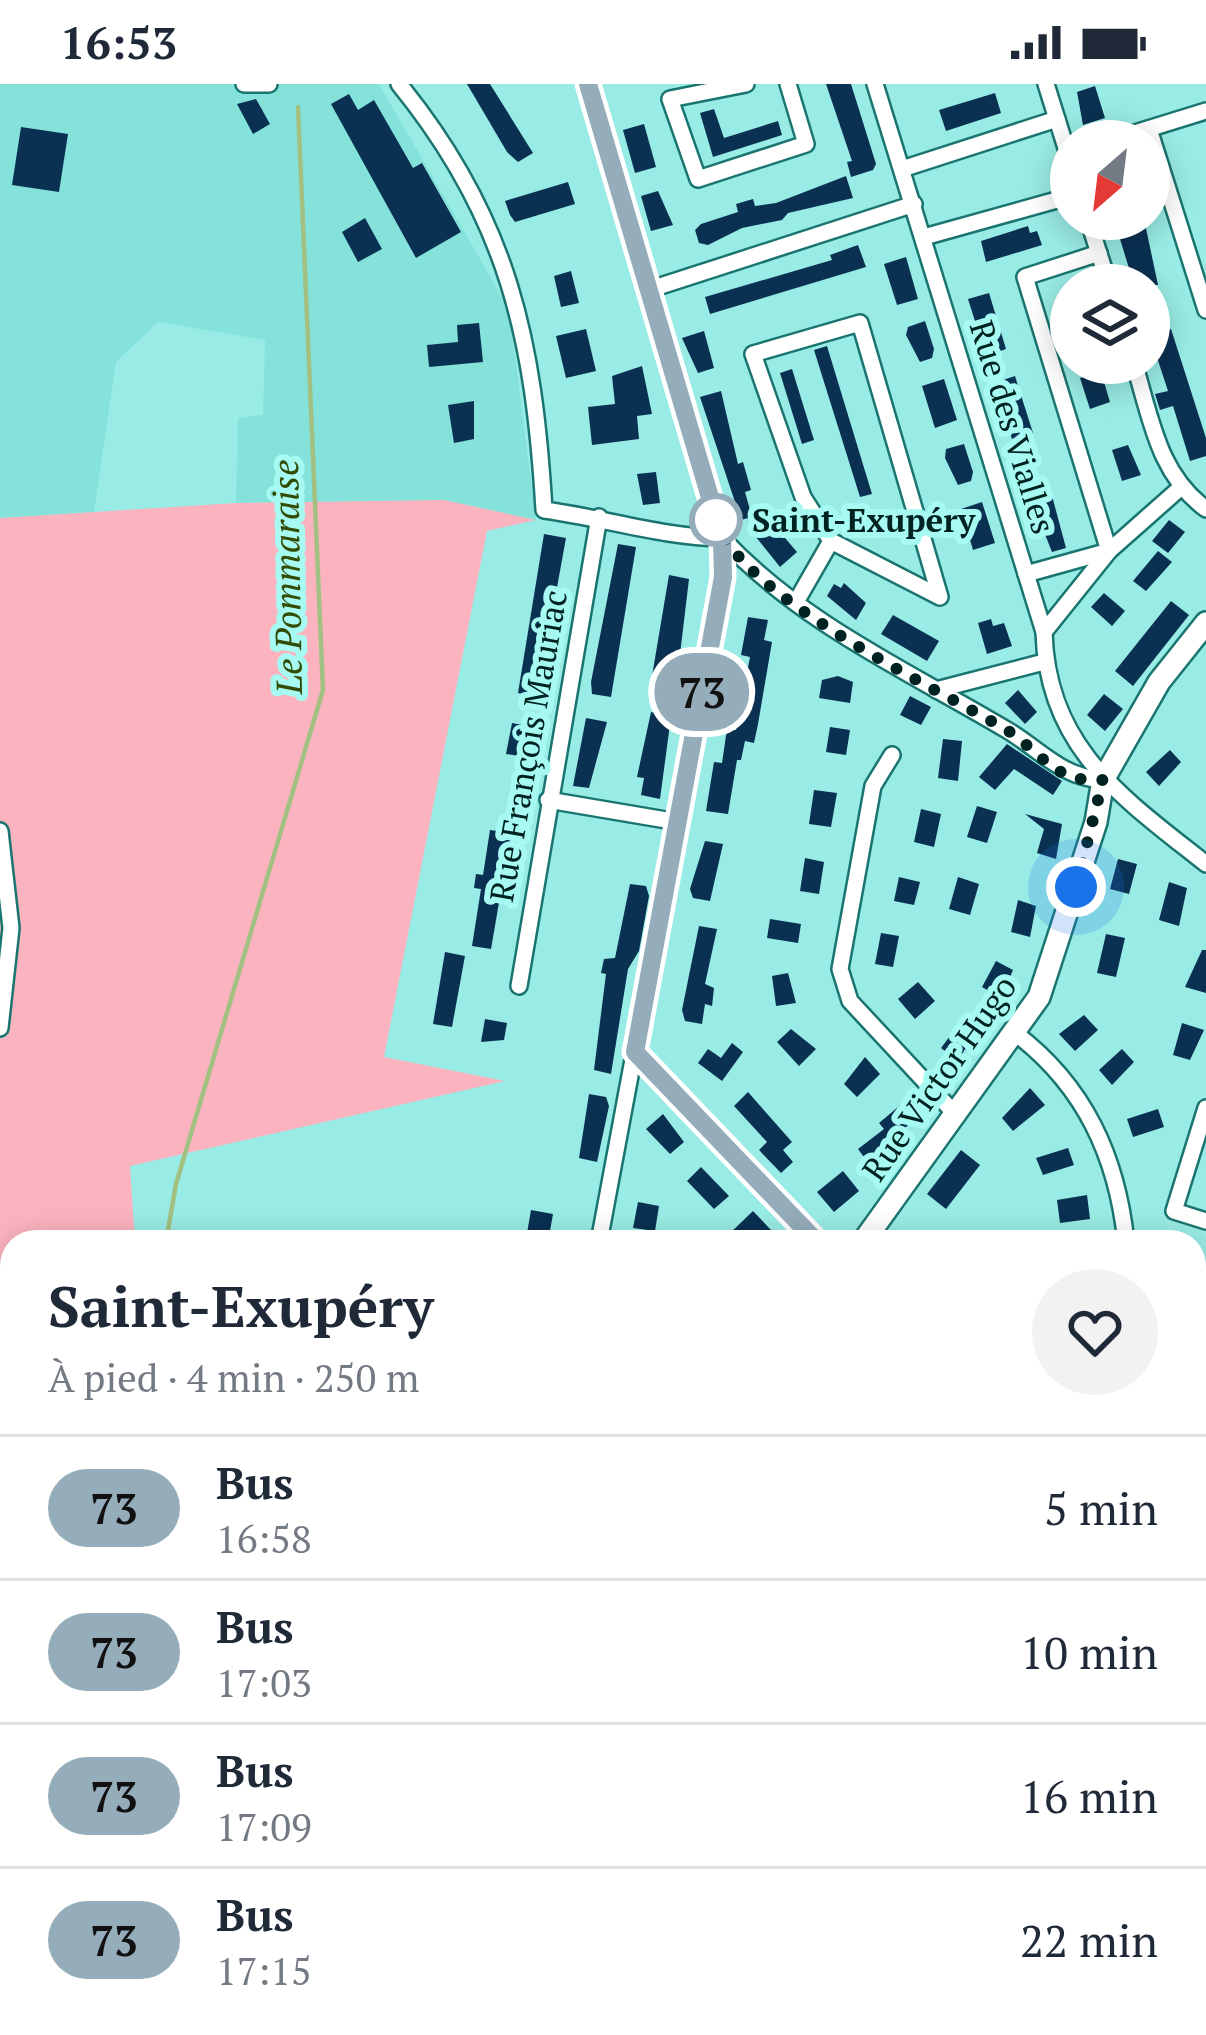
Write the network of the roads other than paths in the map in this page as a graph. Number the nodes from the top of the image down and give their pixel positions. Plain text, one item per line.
1 (244, 84) edge
2 (269, 84) edge
3 (398, 84) edge
4 (588, 84) edge
5 (788, 84) edge
6 (875, 84) edge
7 (1046, 84) edge
8 (735, 86) edge
9 (1206, 111) edge
10 (1057, 119) joint
11 (1170, 122) edge
12 (902, 169) junction
13 (1170, 196) edge
14 (1050, 202) edge
15 (914, 205) junction
16 (924, 237) junction
17 (1095, 240) edge
18 (1099, 253) junction
19 (1102, 264) edge
20 (648, 290) junction
21 (1206, 310) edge
22 (1140, 384) edge
23 (1178, 489) junction
24 (1206, 509) edge
25 (599, 517) junction
26 (722, 538) junction
27 (831, 542) junction
28 (1109, 551) junction
29 (1026, 574) junction
30 (796, 602) junction
31 (1206, 623) edge
32 (1044, 632) junction
33 (1045, 662) junction
34 (936, 690) junction
35 (892, 755) dead end
36 (1103, 780) junction
37 (548, 800) junction
38 (678, 822) junction
39 (0, 831) edge
40 (1206, 864) edge
41 (519, 986) dead end
42 (0, 1028) edge
43 (1015, 1033) junction
44 (635, 1052) junction
45 (1206, 1108) edge
46 (957, 1117) junction
47 (1206, 1221) edge
48 (601, 1230) edge
49 (806, 1230) edge
50 (872, 1230) edge
51 (1125, 1230) edge

1 - 2 street
3 - 25 street
4 - 20 street
5 - 8 street
6 - 12 street, Rue des Vialles
7 - 10 street
9 - 11 street
10 - 12 street
12 - 15 street, Rue des Vialles
13 - 21 street
14 - 16 street
15 - 16 street, Rue des Vialles
15 - 20 street
16 - 29 street, Rue des Vialles
17 - 18 street
18 - 19 street
18 - 28 street
20 - 26 street
22 - 23 street
23 - 24 street
23 - 28 street
25 - 26 street
25 - 37 street, Rue François Mauriac
26 - 30 street
26 - 38 street
27 - 27 street
27 - 30 street
28 - 29 street
28 - 32 street
29 - 32 street, Rue des Vialles
30 - 34 street
31 - 36 street, Rue Victor Hugo
32 - 33 street, Rue des Vialles
33 - 34 street
33 - 36 street, Rue des Vialles
34 - 36 street
35 - 46 street
36 - 40 street
36 - 43 street, Rue Victor Hugo
37 - 38 street
37 - 41 street, Rue François Mauriac
38 - 44 street
39 - 42 street
43 - 46 street, Rue Victor Hugo
43 - 51 street
44 - 48 street
44 - 49 street
45 - 47 street
46 - 50 street, Rue Victor Hugo

